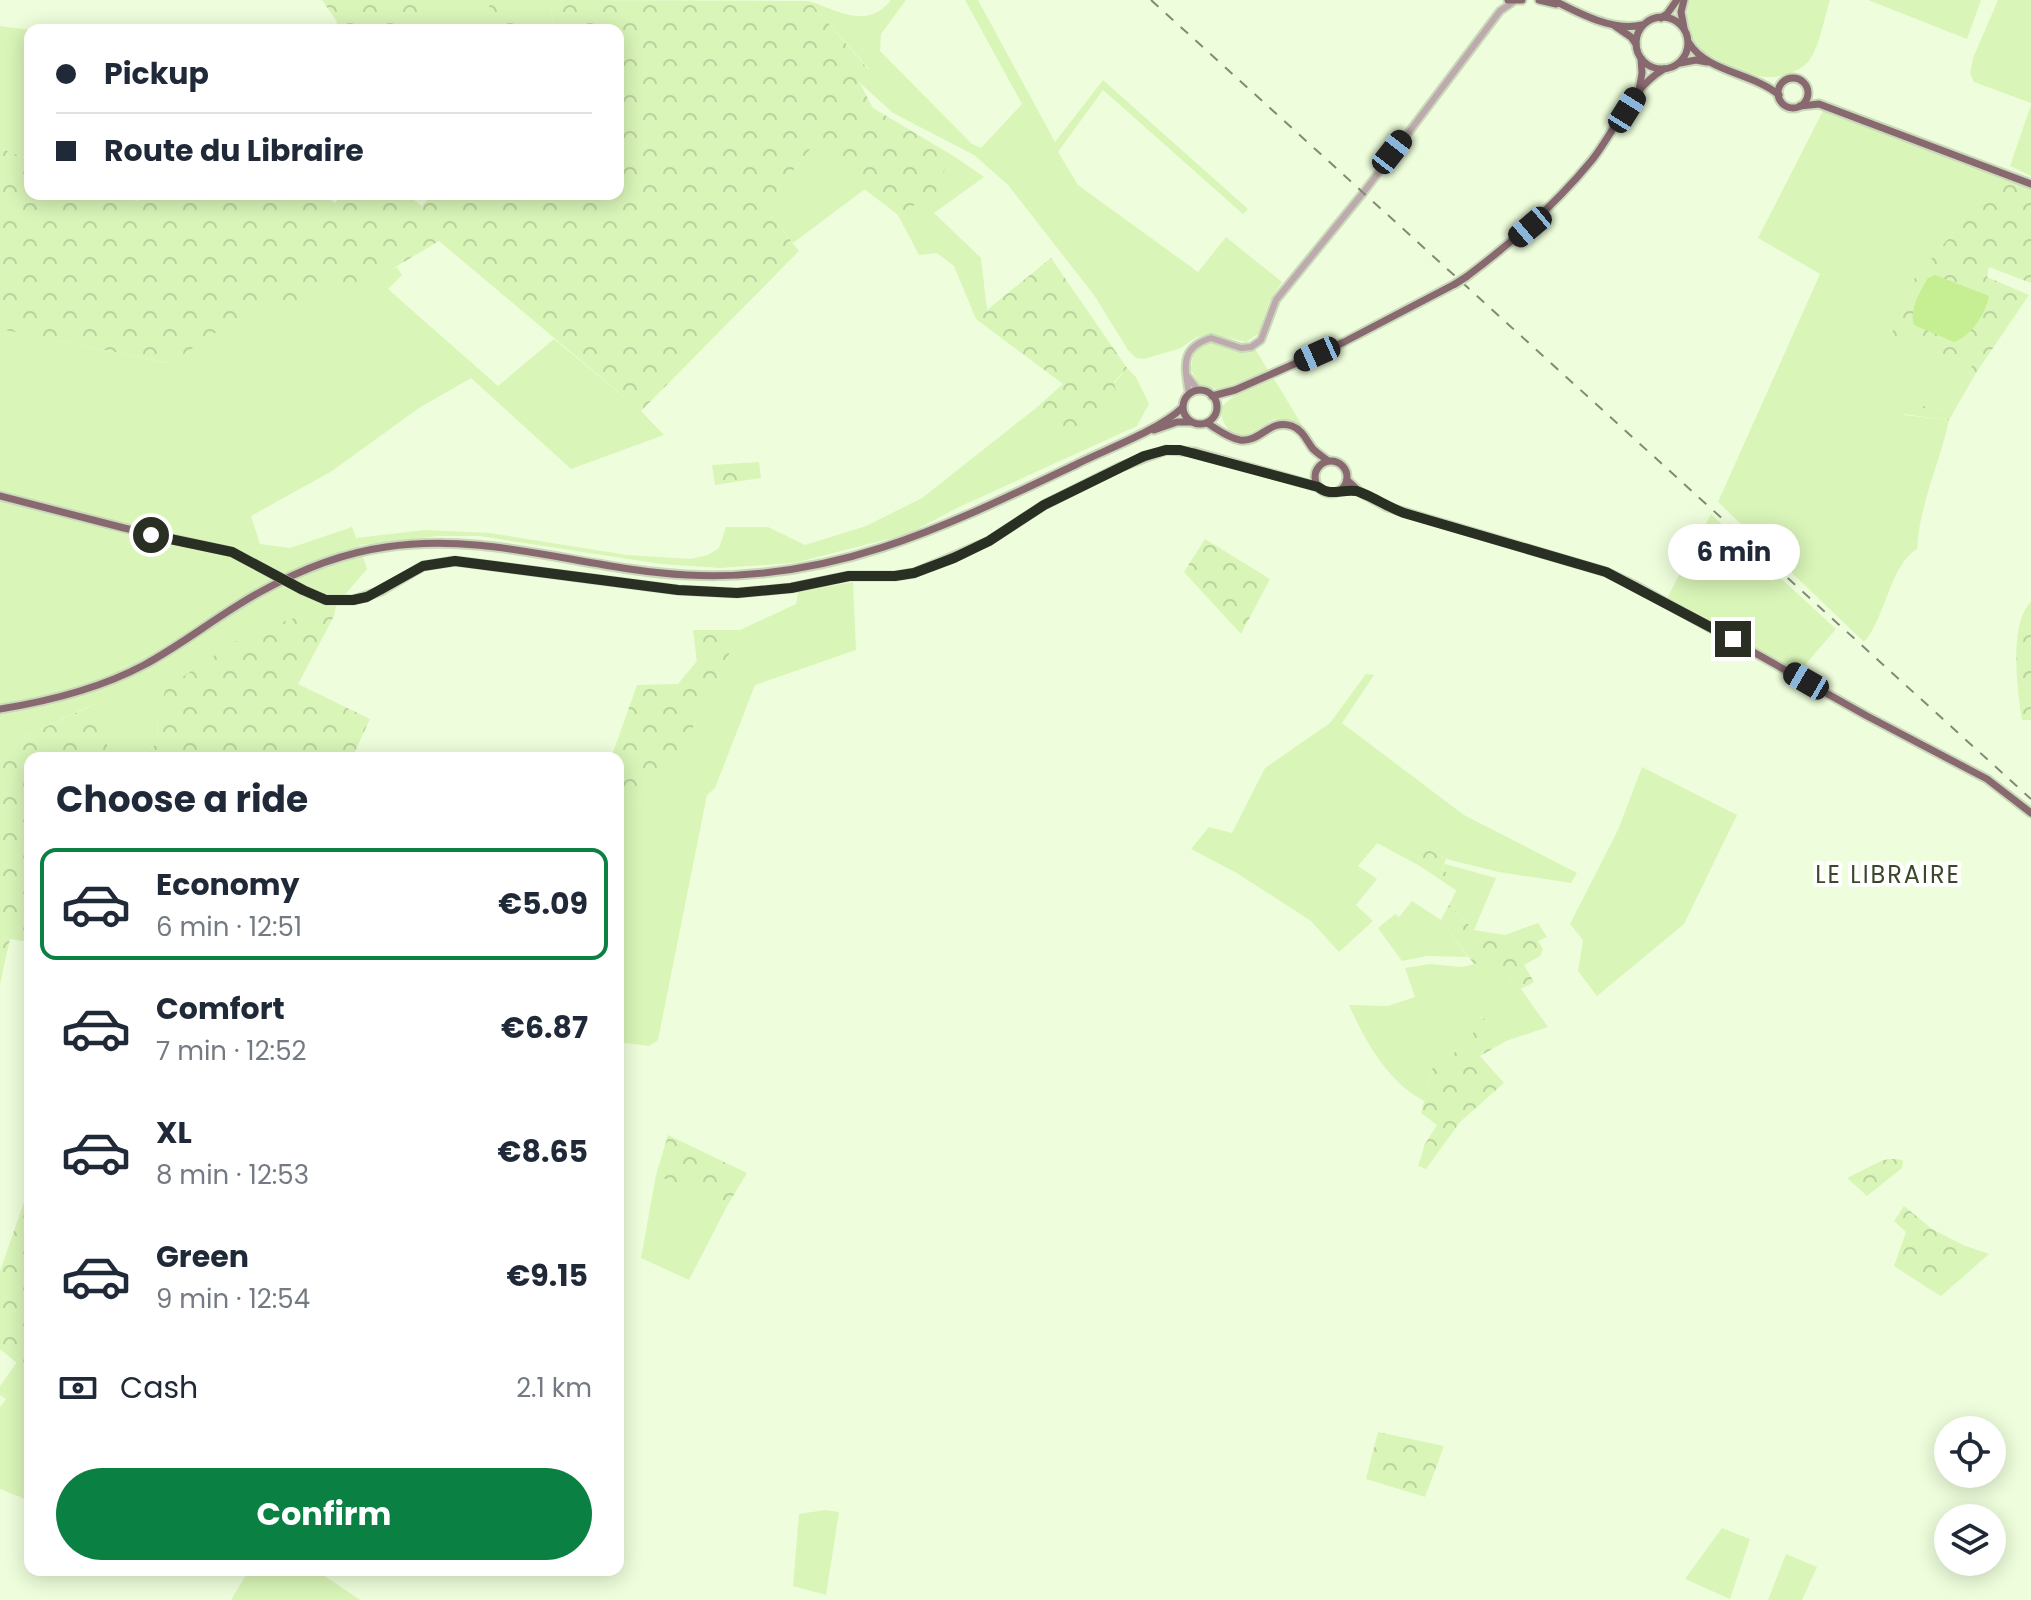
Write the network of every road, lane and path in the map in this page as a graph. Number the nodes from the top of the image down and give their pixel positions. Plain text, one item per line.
1 (1501, 0) edge
2 (1539, 0) edge
3 (1553, 0) edge
4 (1677, 0) edge
5 (1684, 0) edge
6 (1514, 1) edge
7 (1567, 7) junction
8 (1500, 11) junction
9 (1661, 18) junction
10 (1644, 24) junction
11 (1614, 25) junction
12 (1685, 30) junction
13 (1688, 41) junction
14 (1636, 45) junction
15 (1640, 57) junction
16 (1712, 63) junction
17 (1678, 64) junction
18 (1664, 69) junction
19 (1762, 82) junction
20 (1782, 84) junction
21 (1808, 91) junction
22 (1638, 93) junction
23 (1779, 95) junction
24 (1819, 104) junction
25 (1800, 106) junction
26 (2031, 184) edge
27 (1186, 374) junction
28 (1198, 390) junction
29 (1235, 390) junction
30 (1189, 394) junction
31 (1212, 396) junction
32 (1217, 405) junction
33 (1182, 408) junction
34 (1215, 415) junction
35 (1190, 422) junction
36 (1207, 423) junction
37 (1224, 433) junction
38 (1129, 439) junction
39 (1313, 449) junction
40 (1327, 460) junction
41 (1316, 471) junction
42 (1347, 480) junction
43 (1294, 481) junction
44 (1318, 487) junction
45 (1340, 490) junction
46 (1360, 492) junction
47 (0, 496) edge
48 (0, 709) edge
49 (2031, 813) edge

1 - 8 street
2 - 7 main road
3 - 7 main road
4 - 9 main road
5 - 12 main road
6 - 8 street
7 - 11 main road
8 - 27 street
9 - 10 main road
9 - 12 main road
10 - 11 main road
10 - 14 main road
11 - 14 main road
12 - 13 main road
13 - 16 main road
13 - 17 main road
14 - 15 main road
15 - 18 main road
15 - 22 main road
16 - 17 main road
16 - 19 main road
17 - 18 main road
18 - 22 main road
19 - 20 main road
19 - 23 main road
20 - 21 main road
20 - 23 main road
21 - 24 main road
21 - 25 main road
22 - 29 main road, bridge
23 - 25 main road
24 - 25 main road
24 - 26 main road
27 - 28 street
27 - 30 street
28 - 30 main road
28 - 31 main road
29 - 31 main road
29 - 32 main road
30 - 33 main road
31 - 32 main road
32 - 34 main road
33 - 35 main road
33 - 38 main road
34 - 36 main road
34 - 37 main road
35 - 36 main road
35 - 38 main road
36 - 37 main road
37 - 39 main road
38 - 48 main road
39 - 40 main road
39 - 41 main road
40 - 41 main road
40 - 42 main road
41 - 43 main road
41 - 44 main road
42 - 45 main road
42 - 46 main road
43 - 44 main road
43 - 47 main road, bridge
44 - 45 main road
45 - 46 main road
46 - 49 main road

